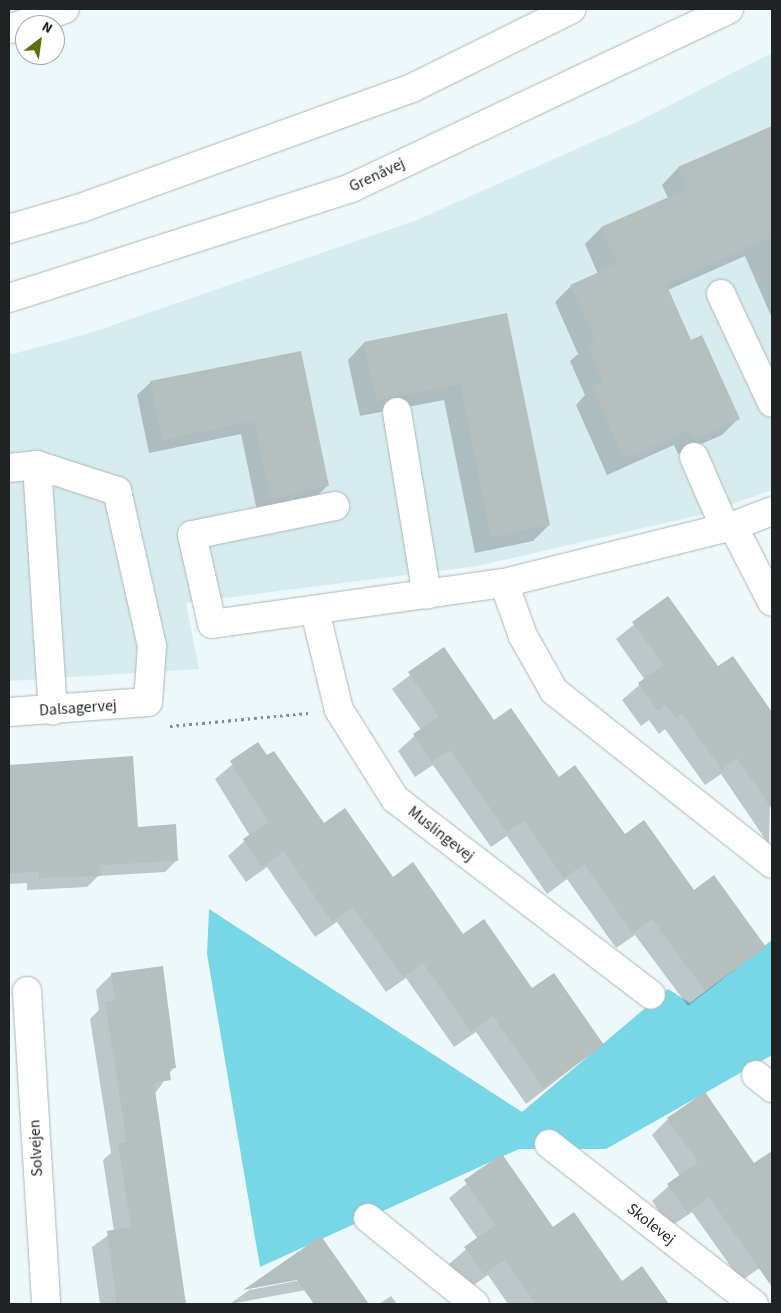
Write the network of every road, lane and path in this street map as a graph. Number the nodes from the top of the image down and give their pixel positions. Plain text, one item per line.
1 (65, 9) edge
2 (572, 9) edge
3 (729, 9) edge
4 (9, 29) edge
5 (9, 229) edge
6 (721, 294) dead end
7 (9, 298) edge
8 (772, 403) edge
9 (397, 412) dead end
10 (694, 457) dead end
11 (37, 464) junction
12 (9, 468) edge
13 (335, 506) dead end
14 (772, 511) edge
15 (729, 527) junction
16 (504, 583) junction
17 (427, 595) junction
18 (772, 602) edge
19 (315, 611) junction
20 (148, 702) junction
21 (52, 710) junction
22 (339, 710) junction
23 (9, 712) edge
24 (772, 864) edge
25 (27, 991) dead end
26 (651, 995) dead end
27 (549, 1144) dead end
28 (368, 1218) dead end
29 (46, 1304) edge
30 (475, 1304) edge
31 (754, 1304) edge

1 - 4 street
2 - 5 street
3 - 7 street, Grenåvej
6 - 8 street
9 - 17 street
10 - 15 street
11 - 12 street
11 - 20 street
11 - 21 street
13 - 19 street
14 - 15 street
15 - 16 street
15 - 18 street
16 - 17 street
16 - 24 street
17 - 19 street
19 - 22 street, Muslingevej
20 - 21 street, Dalsagervej
20 - 22 path
21 - 23 street, Dalsagervej
22 - 26 street, Muslingevej
25 - 29 street, Solvejen
27 - 31 street, Skolevej
28 - 30 street

